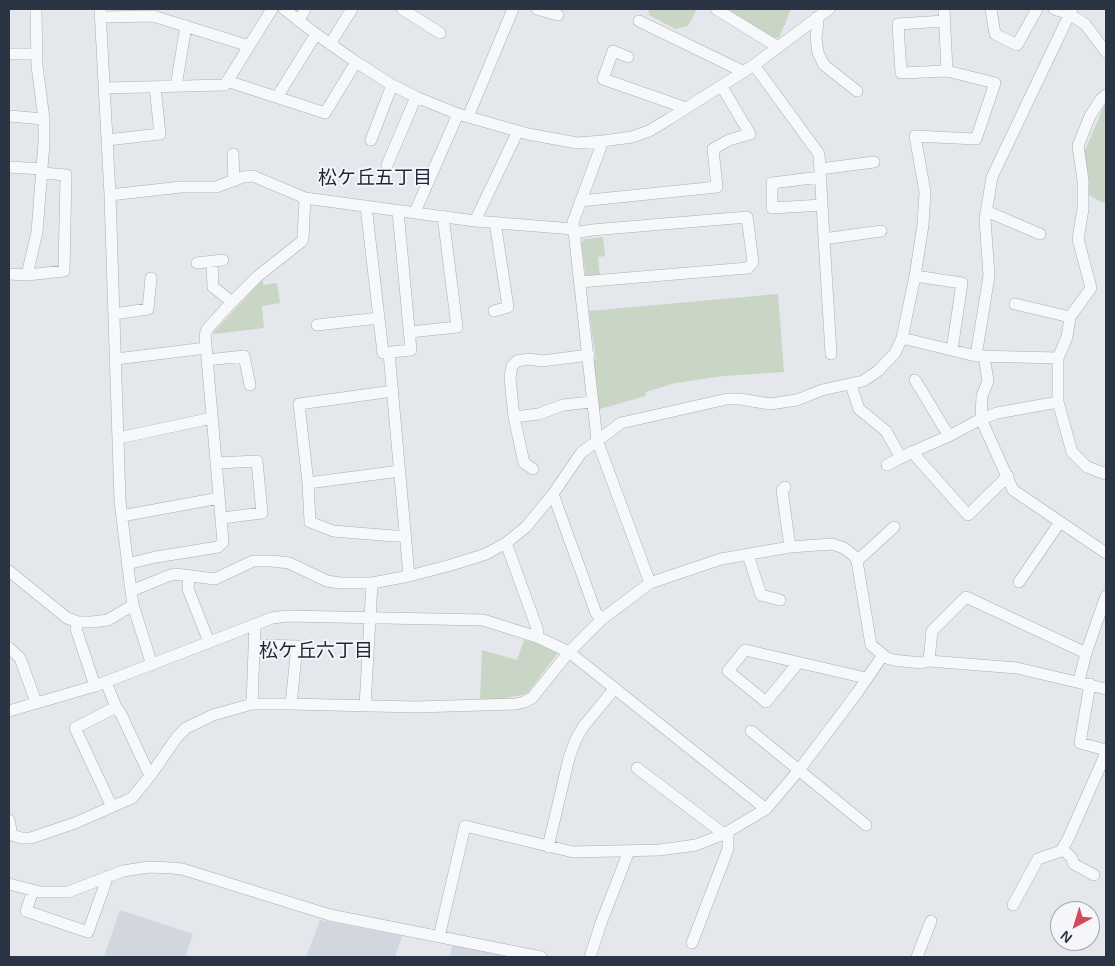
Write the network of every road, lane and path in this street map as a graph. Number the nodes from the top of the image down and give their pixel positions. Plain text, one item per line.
1 (36, 9) edge
2 (272, 9) edge
3 (284, 9) edge
4 (305, 9) edge
5 (352, 9) edge
6 (402, 9) edge
7 (513, 9) edge
8 (537, 9) edge
9 (716, 9) edge
10 (829, 9) edge
11 (944, 9) edge
12 (992, 9) edge
13 (1037, 9) edge
14 (1054, 9) edge
15 (1071, 11) edge
16 (100, 13) edge
17 (558, 15) dead end
18 (816, 18) junction
19 (299, 20) junction
20 (638, 21) dead end
21 (944, 21) junction
22 (186, 26) junction
23 (440, 33) dead end
24 (316, 34) junction
25 (330, 44) junction
26 (249, 46) junction
27 (778, 47) junction
28 (1106, 52) edge
29 (9, 54) edge
30 (37, 54) junction
31 (628, 56) dead end
32 (356, 62) junction
33 (749, 68) junction
34 (947, 71) junction
35 (227, 81) junction
36 (392, 85) junction
37 (176, 86) junction
38 (155, 87) junction
39 (722, 87) junction
40 (104, 88) junction
41 (857, 91) dead end
42 (1106, 95) edge
43 (277, 97) junction
44 (416, 97) junction
45 (686, 108) junction
46 (463, 115) junction
47 (9, 116) edge
48 (44, 119) junction
49 (518, 131) junction
50 (107, 140) junction
51 (371, 140) dead end
52 (603, 141) junction
53 (233, 154) dead end
54 (874, 162) dead end
55 (388, 165) dead end
56 (9, 167) edge
57 (42, 171) junction
58 (820, 173) junction
59 (234, 181) junction
60 (110, 195) junction
61 (305, 198) junction
62 (580, 200) junction
63 (822, 205) junction
64 (366, 206) junction
65 (398, 211) junction
66 (986, 211) junction
67 (415, 212) junction
68 (443, 216) junction
69 (475, 221) junction
70 (495, 222) junction
71 (574, 231) junction
72 (881, 231) dead end
73 (1040, 234) dead end
74 (824, 239) junction
75 (198, 263) dead end
76 (9, 274) edge
77 (27, 275) junction
78 (915, 276) junction
79 (151, 278) dead end
80 (580, 282) junction
81 (232, 302) junction
82 (1015, 304) dead end
83 (494, 311) dead end
84 (114, 314) junction
85 (1070, 317) junction
86 (379, 318) junction
87 (317, 325) dead end
88 (410, 332) junction
89 (902, 338) junction
90 (206, 348) junction
91 (952, 350) junction
92 (390, 353) junction
93 (831, 354) dead end
94 (589, 355) junction
95 (980, 356) junction
96 (1058, 358) junction
97 (116, 359) junction
98 (207, 360) junction
99 (915, 380) dead end
100 (250, 385) dead end
101 (851, 385) junction
102 (393, 391) junction
103 (592, 402) junction
104 (1058, 402) junction
105 (514, 417) junction
106 (212, 418) junction
107 (982, 419) junction
108 (950, 436) junction
109 (119, 438) junction
110 (598, 440) junction
111 (912, 452) junction
112 (901, 458) junction
113 (217, 463) junction
114 (887, 465) dead end
115 (533, 469) dead end
116 (400, 471) junction
117 (1106, 474) edge
118 (1008, 476) junction
119 (308, 483) junction
120 (785, 487) dead end
121 (553, 494) junction
122 (219, 498) junction
123 (122, 516) junction
124 (222, 518) junction
125 (1060, 522) junction
126 (894, 527) dead end
127 (406, 536) junction
128 (506, 542) junction
129 (790, 547) junction
130 (1106, 553) edge
131 (748, 555) junction
132 (857, 561) junction
133 (127, 564) junction
134 (9, 570) edge
135 (188, 576) junction
136 (409, 576) junction
137 (372, 582) junction
138 (1019, 582) dead end
139 (650, 583) junction
140 (132, 591) junction
141 (1106, 596) edge
142 (780, 600) dead end
143 (133, 604) junction
144 (370, 617) junction
145 (602, 619) junction
146 (78, 622) junction
147 (254, 624) junction
148 (537, 637) junction
149 (208, 642) junction
150 (254, 645) junction
151 (9, 648) edge
152 (570, 652) junction
153 (1086, 654) junction
154 (883, 655) junction
155 (929, 661) junction
156 (798, 663) junction
157 (152, 664) junction
158 (866, 678) junction
159 (1084, 683) junction
160 (100, 684) junction
161 (615, 688) junction
162 (1106, 689) edge
163 (36, 702) junction
164 (252, 704) junction
165 (291, 704) junction
166 (365, 706) junction
167 (116, 707) junction
168 (9, 711) edge
169 (751, 731) dead end
170 (1106, 752) edge
171 (637, 768) dead end
172 (799, 770) junction
173 (150, 776) junction
174 (112, 807) junction
175 (766, 809) junction
176 (9, 820) edge
177 (866, 825) dead end
178 (726, 834) junction
179 (9, 835) edge
180 (548, 847) junction
181 (1062, 849) junction
182 (628, 851) junction
183 (1094, 874) dead end
184 (108, 876) junction
185 (9, 884) edge
186 (33, 891) junction
187 (1013, 905) dead end
188 (930, 921) dead end
189 (439, 937) junction
190 (692, 943) dead end
191 (541, 957) edge
192 (590, 957) edge
193 (917, 957) edge

1 - 30 street
2 - 26 street
3 - 19 street
4 - 19 street
5 - 25 street
6 - 23 street
7 - 46 street
8 - 17 street
9 - 27 street
10 - 18 street
11 - 21 street
12 - 13 street
14 - 15 street
15 - 28 street
15 - 66 street
16 - 22 street
16 - 40 street
18 - 27 street
18 - 41 street
19 - 24 street
20 - 33 street
21 - 34 street
21 - 34 street
22 - 26 street
22 - 37 street
24 - 25 street
24 - 43 street
25 - 32 street
26 - 35 street
27 - 33 street
29 - 30 street
30 - 48 street
31 - 45 street
32 - 36 street
32 - 43 street
33 - 39 street
33 - 58 street
34 - 78 street
35 - 37 street
35 - 43 street
36 - 44 street
36 - 51 street
37 - 38 street
38 - 40 street
38 - 50 street
39 - 45 street
39 - 62 street
40 - 50 street
42 - 85 street
44 - 46 street
44 - 55 street
45 - 52 street
46 - 49 street
46 - 67 street
47 - 48 street
48 - 57 street
49 - 52 street
49 - 69 street
50 - 60 street
52 - 62 street
53 - 59 street
54 - 58 street
56 - 57 street
57 - 77 street
57 - 77 street
58 - 63 street
58 - 63 street
59 - 60 street
59 - 61 street
60 - 84 street
61 - 64 street
61 - 81 street
62 - 71 street
63 - 74 street
64 - 65 street
64 - 86 street
65 - 67 street
65 - 88 street
66 - 73 street
66 - 95 street
67 - 68 street
68 - 69 street
68 - 88 street
69 - 70 street
70 - 71 street
70 - 83 street
71 - 80 street
71 - 80 street
72 - 74 street
74 - 93 street
75 - 81 street
76 - 77 street
78 - 89 street
78 - 91 street
79 - 84 street
80 - 94 street
81 - 90 street
82 - 85 street
84 - 97 street
85 - 96 street
86 - 87 street
86 - 92 street
88 - 92 street
89 - 91 street
89 - 101 street
90 - 97 street
90 - 98 street
91 - 95 street
92 - 102 street
94 - 103 street
94 - 105 street
95 - 96 street
95 - 107 street
96 - 104 street
97 - 109 street
98 - 100 street
98 - 106 street
99 - 108 street
101 - 110 street
101 - 112 street
102 - 116 street
102 - 119 street
103 - 105 street
103 - 110 street
104 - 107 street
104 - 117 street
105 - 115 street
106 - 109 street
106 - 113 street
107 - 108 street
107 - 118 street
108 - 111 street
109 - 123 street
110 - 121 street
110 - 139 street
111 - 112 street
111 - 118 street
112 - 114 street
113 - 122 street
113 - 124 street
116 - 119 street
116 - 127 street
118 - 125 street
119 - 127 street
120 - 129 street
121 - 128 street
121 - 145 street
122 - 123 street
122 - 124 street
123 - 133 street
124 - 133 street
125 - 130 street
125 - 138 street
126 - 132 street
127 - 136 street
128 - 136 street
128 - 148 street
129 - 131 street
129 - 132 street
131 - 139 street
131 - 142 street
132 - 154 street
133 - 140 street
134 - 146 street
135 - 137 street
135 - 140 street
135 - 149 street
136 - 137 street
137 - 144 street
139 - 145 street
140 - 143 street
141 - 153 street
143 - 146 street
143 - 157 street
144 - 147 street
144 - 148 street
144 - 166 street
145 - 152 street
146 - 160 street
147 - 149 street
147 - 150 street
148 - 152 street
149 - 157 street
150 - 164 street
150 - 165 street
151 - 163 street
152 - 161 street
152 - 166 street
153 - 155 street
153 - 159 street
154 - 155 street
154 - 158 street
155 - 159 street
156 - 156 street
156 - 158 street
157 - 160 street
158 - 172 street
159 - 162 street
159 - 170 street
160 - 163 street
160 - 167 street
161 - 175 street
161 - 180 street
163 - 168 street
164 - 165 street
164 - 173 street
165 - 166 street
167 - 173 street
167 - 174 street
169 - 172 street
170 - 181 street
171 - 178 street
172 - 175 street
172 - 177 street
173 - 174 street
174 - 179 street
175 - 178 street
176 - 179 street
178 - 182 street
178 - 190 street
180 - 182 street
180 - 189 street
181 - 183 street
181 - 187 street
182 - 192 street
184 - 186 street
184 - 186 street
184 - 189 street
185 - 186 street
188 - 193 street
189 - 191 street

